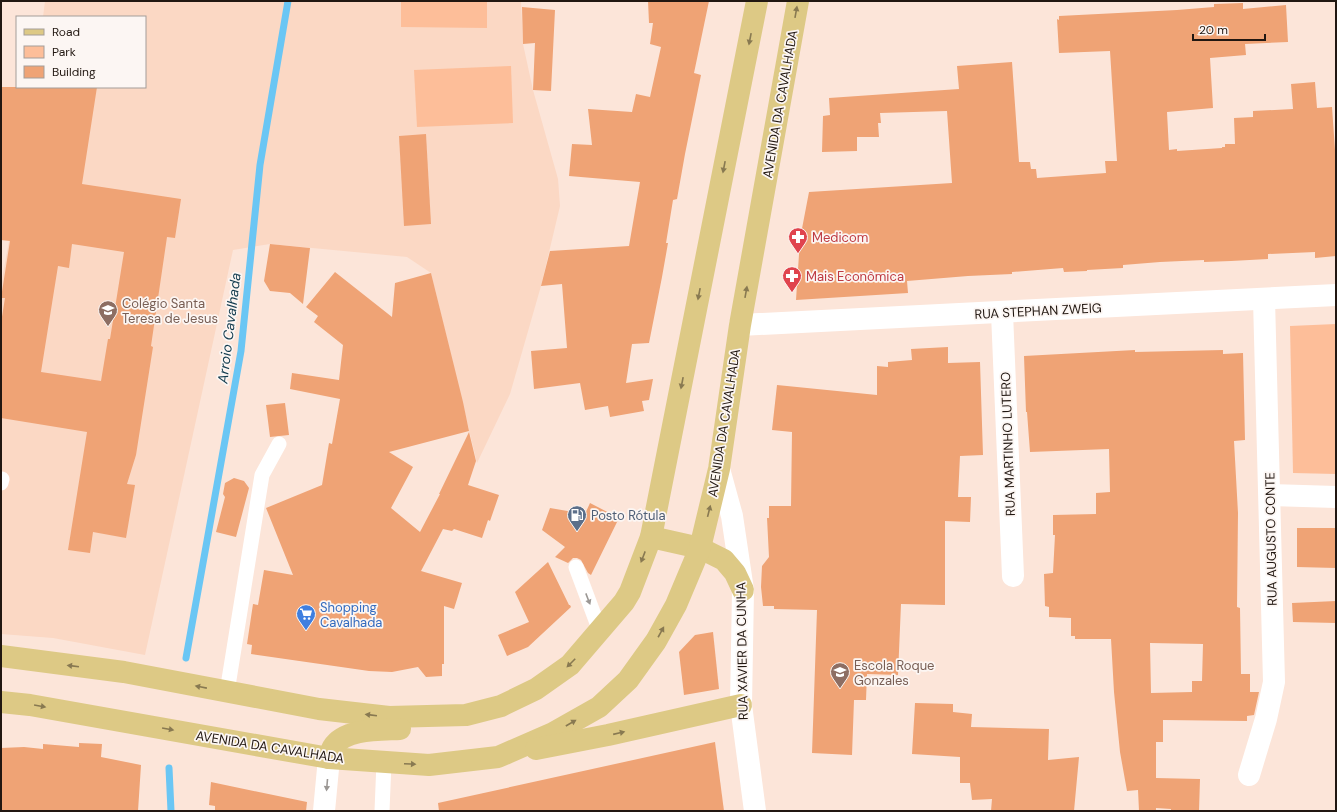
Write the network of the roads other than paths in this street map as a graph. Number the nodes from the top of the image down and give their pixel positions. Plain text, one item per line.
1 (757, 1) edge
2 (798, 1) edge
3 (1336, 295) edge
4 (1264, 299) junction
5 (1002, 312) junction
6 (740, 325) junction
7 (279, 444) dead end
8 (719, 469) junction
9 (1270, 495) junction
10 (1336, 497) edge
11 (651, 537) junction
12 (700, 548) junction
13 (576, 567) dead end
14 (1013, 576) dead end
15 (743, 590) junction
16 (600, 631) junction
17 (1, 656) edge
18 (227, 692) junction
19 (1, 702) edge
20 (741, 705) junction
21 (466, 715) junction
22 (498, 757) junction
23 (329, 758) junction
24 (384, 762) junction
25 (1249, 775) dead end
26 (324, 811) edge
27 (382, 811) edge
28 (755, 811) edge

1 -> 11 main road
6 -> 2 main road, AVENIDA DA CAVALHADA
3 - 4 street, RUA STEPHAN ZWEIG
4 - 5 street, RUA STEPHAN ZWEIG
4 - 9 street, RUA AUGUSTO CONTE
5 - 6 street, RUA STEPHAN ZWEIG
5 - 14 street, RUA MARTINHO LUTERO
6 - 8 main road, AVENIDA DA CAVALHADA
7 - 18 lane
12 -> 8 main road, AVENIDA DA CAVALHADA
8 - 15 street, RUA XAVIER DA CUNHA
9 - 10 street
9 - 25 street, RUA AUGUSTO CONTE
11 - 12 main road
11 -> 16 main road
12 - 15 main road
22 -> 12 main road, AVENIDA DA CAVALHADA
13 -> 16 lane
15 - 20 street, RUA XAVIER DA CUNHA
16 -> 21 main road
18 -> 17 main road
21 -> 18 main road
19 -> 23 main road, AVENIDA DA CAVALHADA
22 -> 20 main road
20 - 28 street, RUA XAVIER DA CUNHA
21 - 23 main road
24 -> 22 main road, AVENIDA DA CAVALHADA
23 - 24 main road, AVENIDA DA CAVALHADA
23 -> 26 street
24 - 27 lane

